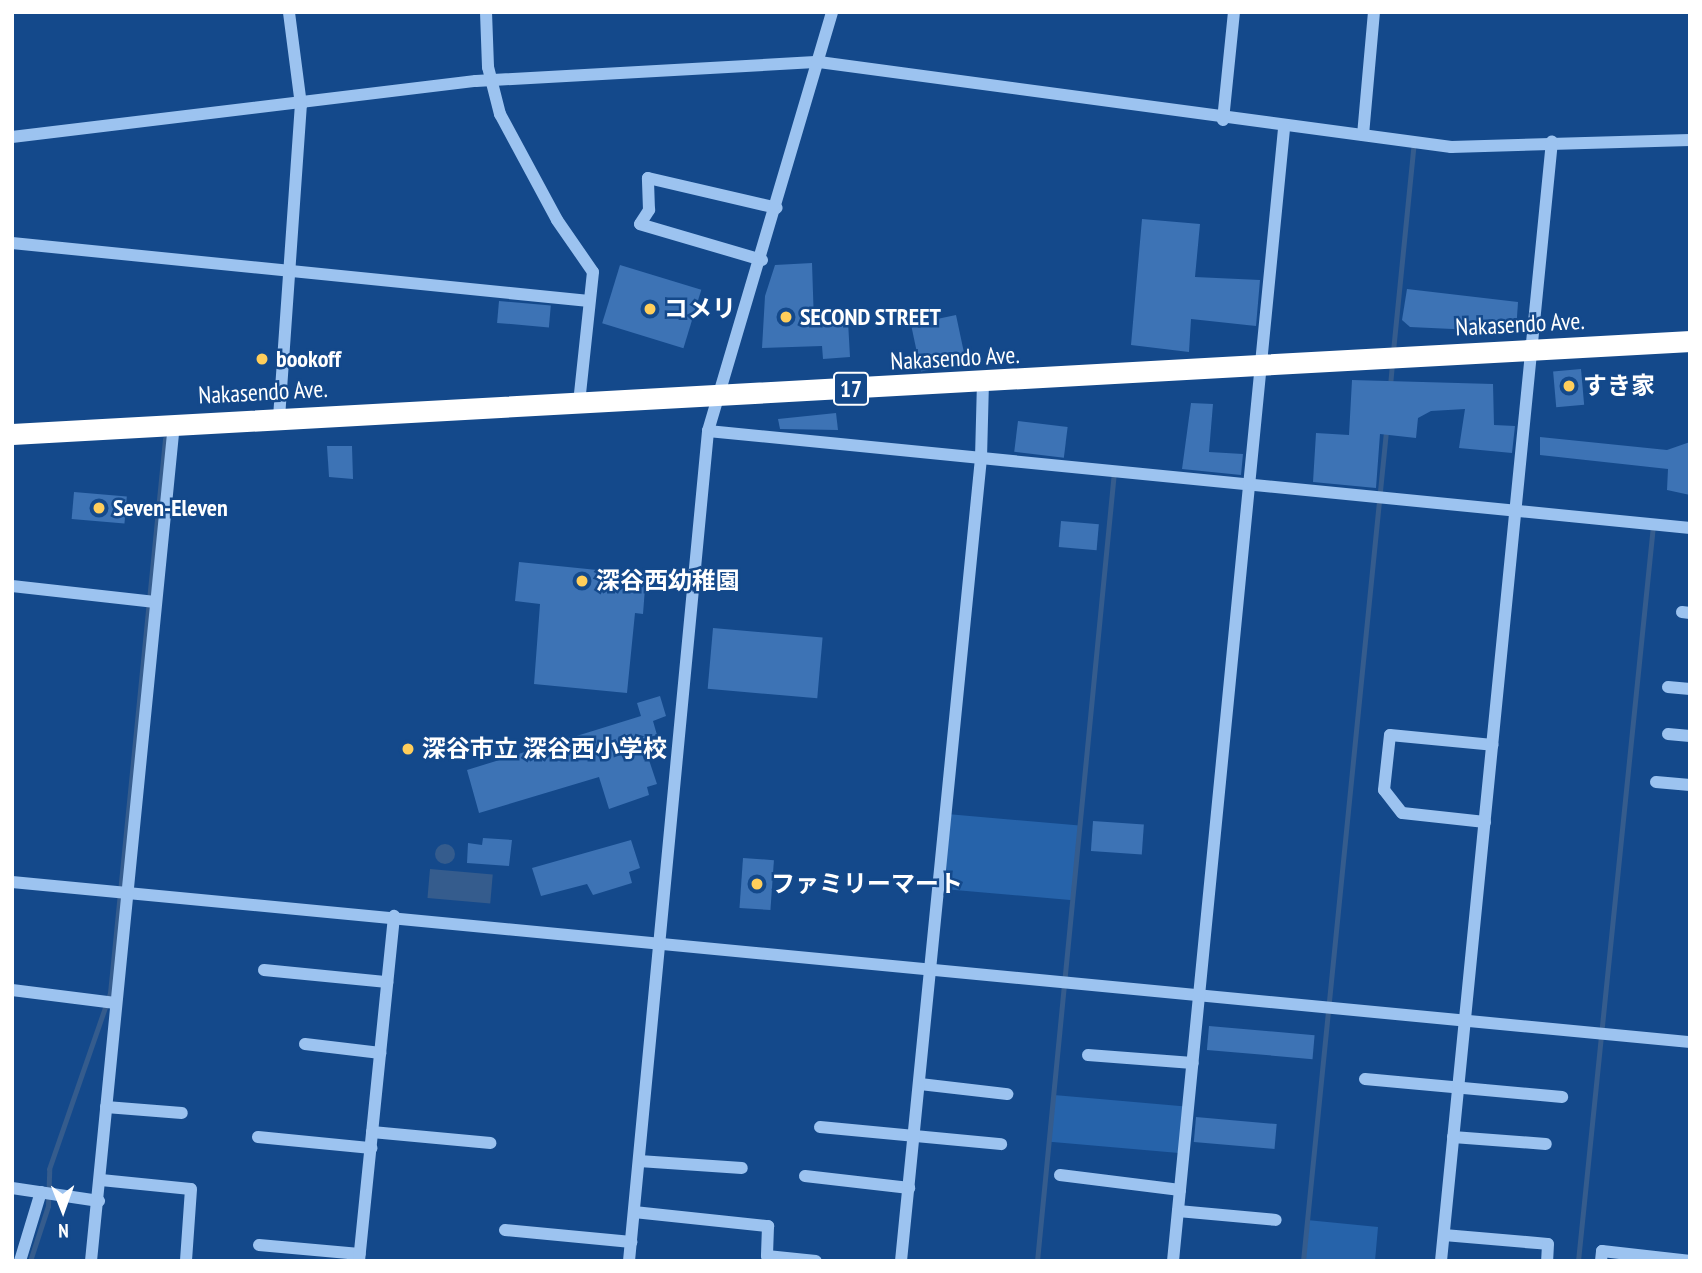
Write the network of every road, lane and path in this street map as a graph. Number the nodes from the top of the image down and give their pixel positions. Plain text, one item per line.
1 (289, 12) edge
2 (486, 12) edge
3 (832, 12) edge
4 (1234, 12) edge
5 (1374, 12) edge
6 (819, 62) junction
7 (491, 82) junction
8 (301, 105) junction
9 (1223, 120) junction
10 (1284, 128) junction
11 (1363, 135) junction
12 (12, 137) edge
13 (1690, 140) edge
14 (1552, 141) junction
15 (777, 208) junction
16 (12, 243) edge
17 (762, 260) junction
18 (291, 273) junction
19 (589, 301) junction
20 (1690, 341) edge
21 (1530, 350) junction
22 (1261, 366) junction
23 (983, 383) junction
24 (719, 396) junction
25 (579, 402) junction
26 (279, 418) junction
27 (174, 423) junction
28 (708, 431) junction
29 (12, 434) edge
30 (981, 458) junction
31 (1247, 485) junction
32 (1516, 511) junction
33 (1690, 527) edge
34 (12, 586) edge
35 (155, 602) junction
36 (1668, 687) dead end
37 (1690, 689) edge
38 (1668, 734) dead end
39 (1690, 736) edge
40 (1493, 745) junction
41 (1656, 782) dead end
42 (1690, 785) edge
43 (1485, 822) junction
44 (12, 882) edge
45 (126, 892) junction
46 (394, 916) junction
47 (661, 939) junction
48 (932, 967) junction
49 (264, 970) dead end
50 (387, 982) junction
51 (12, 990) edge
52 (1197, 993) junction
53 (114, 1003) junction
54 (1465, 1022) junction
55 (1690, 1042) edge
56 (305, 1044) dead end
57 (380, 1053) junction
58 (1088, 1055) dead end
59 (1193, 1063) junction
60 (1365, 1079) dead end
61 (919, 1084) junction
62 (1458, 1088) junction
63 (1007, 1094) dead end
64 (1562, 1097) dead end
65 (106, 1107) junction
66 (182, 1113) dead end
67 (820, 1127) dead end
68 (372, 1132) junction
69 (914, 1135) junction
70 (258, 1137) dead end
71 (1453, 1137) junction
72 (490, 1143) dead end
73 (1001, 1144) dead end
74 (1546, 1144) dead end
75 (371, 1148) junction
76 (639, 1161) junction
77 (742, 1168) dead end
78 (1059, 1175) dead end
79 (805, 1176) dead end
80 (100, 1180) junction
81 (12, 1188) edge
82 (909, 1188) junction
83 (1180, 1190) junction
84 (41, 1192) junction
85 (99, 1201) junction
86 (1178, 1211) junction
87 (634, 1212) junction
88 (1276, 1220) dead end
89 (505, 1230) dead end
90 (1444, 1235) junction
91 (631, 1242) junction
92 (259, 1245) dead end
93 (359, 1258) edge
94 (20, 1261) edge
95 (91, 1261) edge
96 (186, 1261) edge
97 (629, 1261) edge
98 (817, 1261) edge
99 (901, 1261) edge
100 (1173, 1261) edge
101 (1441, 1261) edge
102 (1547, 1261) edge
103 (1601, 1261) edge
104 (1690, 1261) edge

1 - 8 street
2 - 7 street
3 - 6 street
4 - 9 street
5 - 11 street
6 - 7 street
6 - 9 street
6 - 15 street
7 - 8 street
7 - 19 street
8 - 12 street
8 - 18 street
9 - 10 street
10 - 11 street
10 - 22 street
11 - 14 street
13 - 14 street
14 - 21 street
15 - 17 street
15 - 17 street
16 - 18 street
17 - 24 street
18 - 19 street
18 - 26 street
19 - 25 street
20 - 21 highway, Nakasendo Ave. / 17
21 - 22 highway, Nakasendo Ave. / 17
21 - 32 street
22 - 23 highway, Nakasendo Ave. / 17
22 - 31 street
23 - 24 highway, Nakasendo Ave. / 17
23 - 30 street
24 - 25 highway, Nakasendo Ave. / 17
24 - 28 street
25 - 26 highway, Nakasendo Ave. / 17
26 - 27 highway, Nakasendo Ave. / 17
27 - 29 highway, Nakasendo Ave. / 17
27 - 35 street
28 - 30 street
28 - 47 street
30 - 31 street
30 - 48 street
31 - 32 street
31 - 52 street
32 - 33 street
32 - 40 street
34 - 35 street
35 - 45 street
36 - 37 street
38 - 39 street
40 - 43 street
40 - 43 street
41 - 42 street
43 - 54 street
44 - 45 street
45 - 46 street
45 - 53 street
46 - 47 street
46 - 50 street
47 - 48 street
47 - 76 street
48 - 52 street
48 - 61 street
49 - 50 street
50 - 57 street
51 - 53 street
52 - 54 street
52 - 59 street
53 - 65 street
54 - 55 street
54 - 62 street
56 - 57 street
57 - 68 street
58 - 59 street
59 - 83 street
60 - 62 street
61 - 63 street
61 - 69 street
62 - 64 street
62 - 71 street
65 - 66 street
65 - 80 street
67 - 69 street
68 - 72 street
68 - 75 street
69 - 73 street
69 - 82 street
70 - 75 street
71 - 74 street
71 - 90 street
75 - 93 street
76 - 77 street
76 - 87 street
78 - 83 street
79 - 82 street
80 - 85 street
80 - 96 street
81 - 84 street
82 - 99 street
83 - 86 street
84 - 85 street
84 - 94 street
85 - 95 street
86 - 88 street
86 - 100 street
87 - 91 street
87 - 98 street
89 - 91 street
90 - 101 street
90 - 102 street
91 - 97 street
92 - 93 street
103 - 104 street

